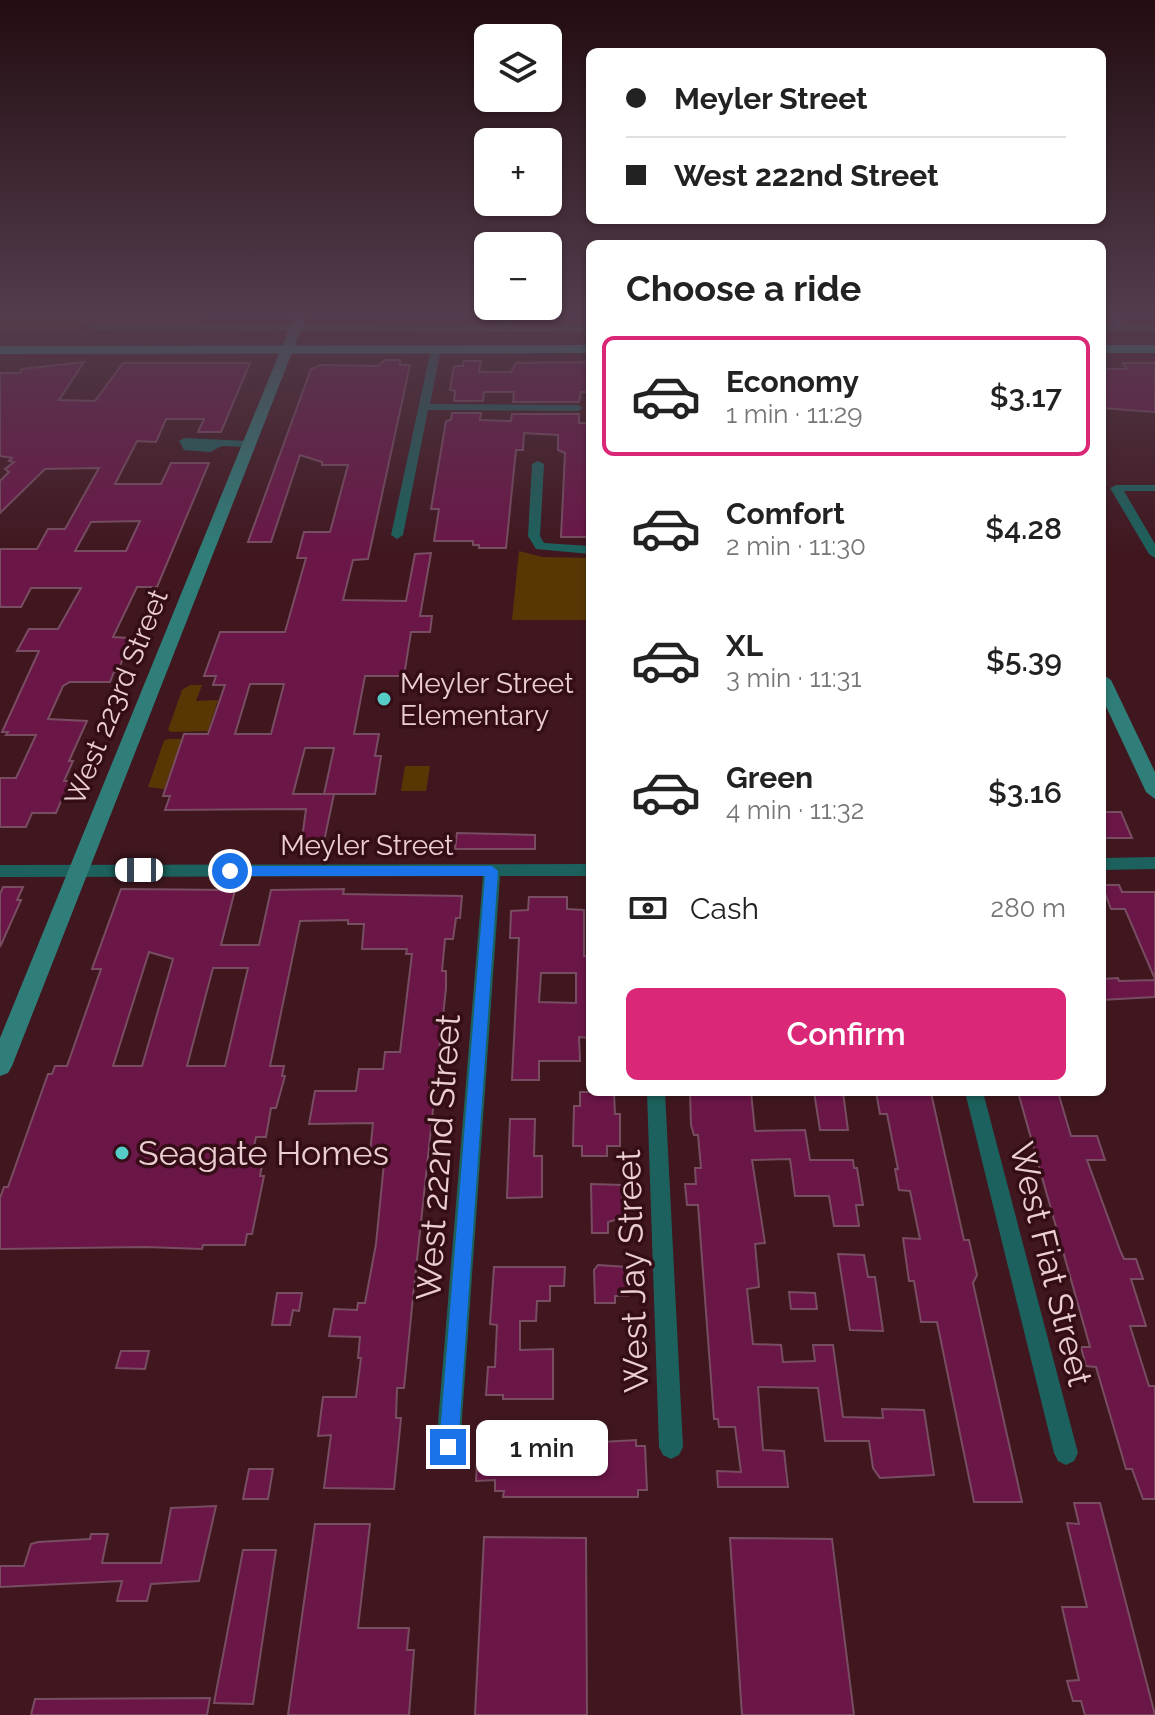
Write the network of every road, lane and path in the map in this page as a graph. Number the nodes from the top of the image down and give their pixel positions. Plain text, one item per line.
1 (269, 392) edge
2 (427, 392) edge
3 (424, 407) junction
4 (578, 408) dead end
5 (218, 444) dead end
6 (248, 444) junction
7 (538, 464) dead end
8 (1155, 488) edge
9 (397, 535) dead end
10 (586, 550) edge
11 (1155, 554) edge
12 (1106, 688) edge
13 (1155, 792) edge
14 (1155, 863) edge
15 (1106, 864) edge
16 (79, 870) junction
17 (586, 870) edge
18 (0, 871) edge
19 (492, 871) junction
20 (0, 1066) edge
21 (656, 1096) edge
22 (975, 1096) edge
23 (448, 1447) dead end
24 (671, 1447) dead end
25 (1066, 1453) dead end

1 - 6 main road, West 223rd Street
2 - 3 street
3 - 4 street
3 - 9 street
5 - 6 street
6 - 16 main road, West 223rd Street
7 - 10 street
8 - 11 street
12 - 13 main road
14 - 15 street
16 - 18 street, Meyler Street
16 - 19 street, Meyler Street
16 - 20 main road, West 223rd Street
17 - 19 street, Meyler Street
19 - 23 street, West 222nd Street
21 - 24 street, West Jay Street
22 - 25 street, West Fiat Street

